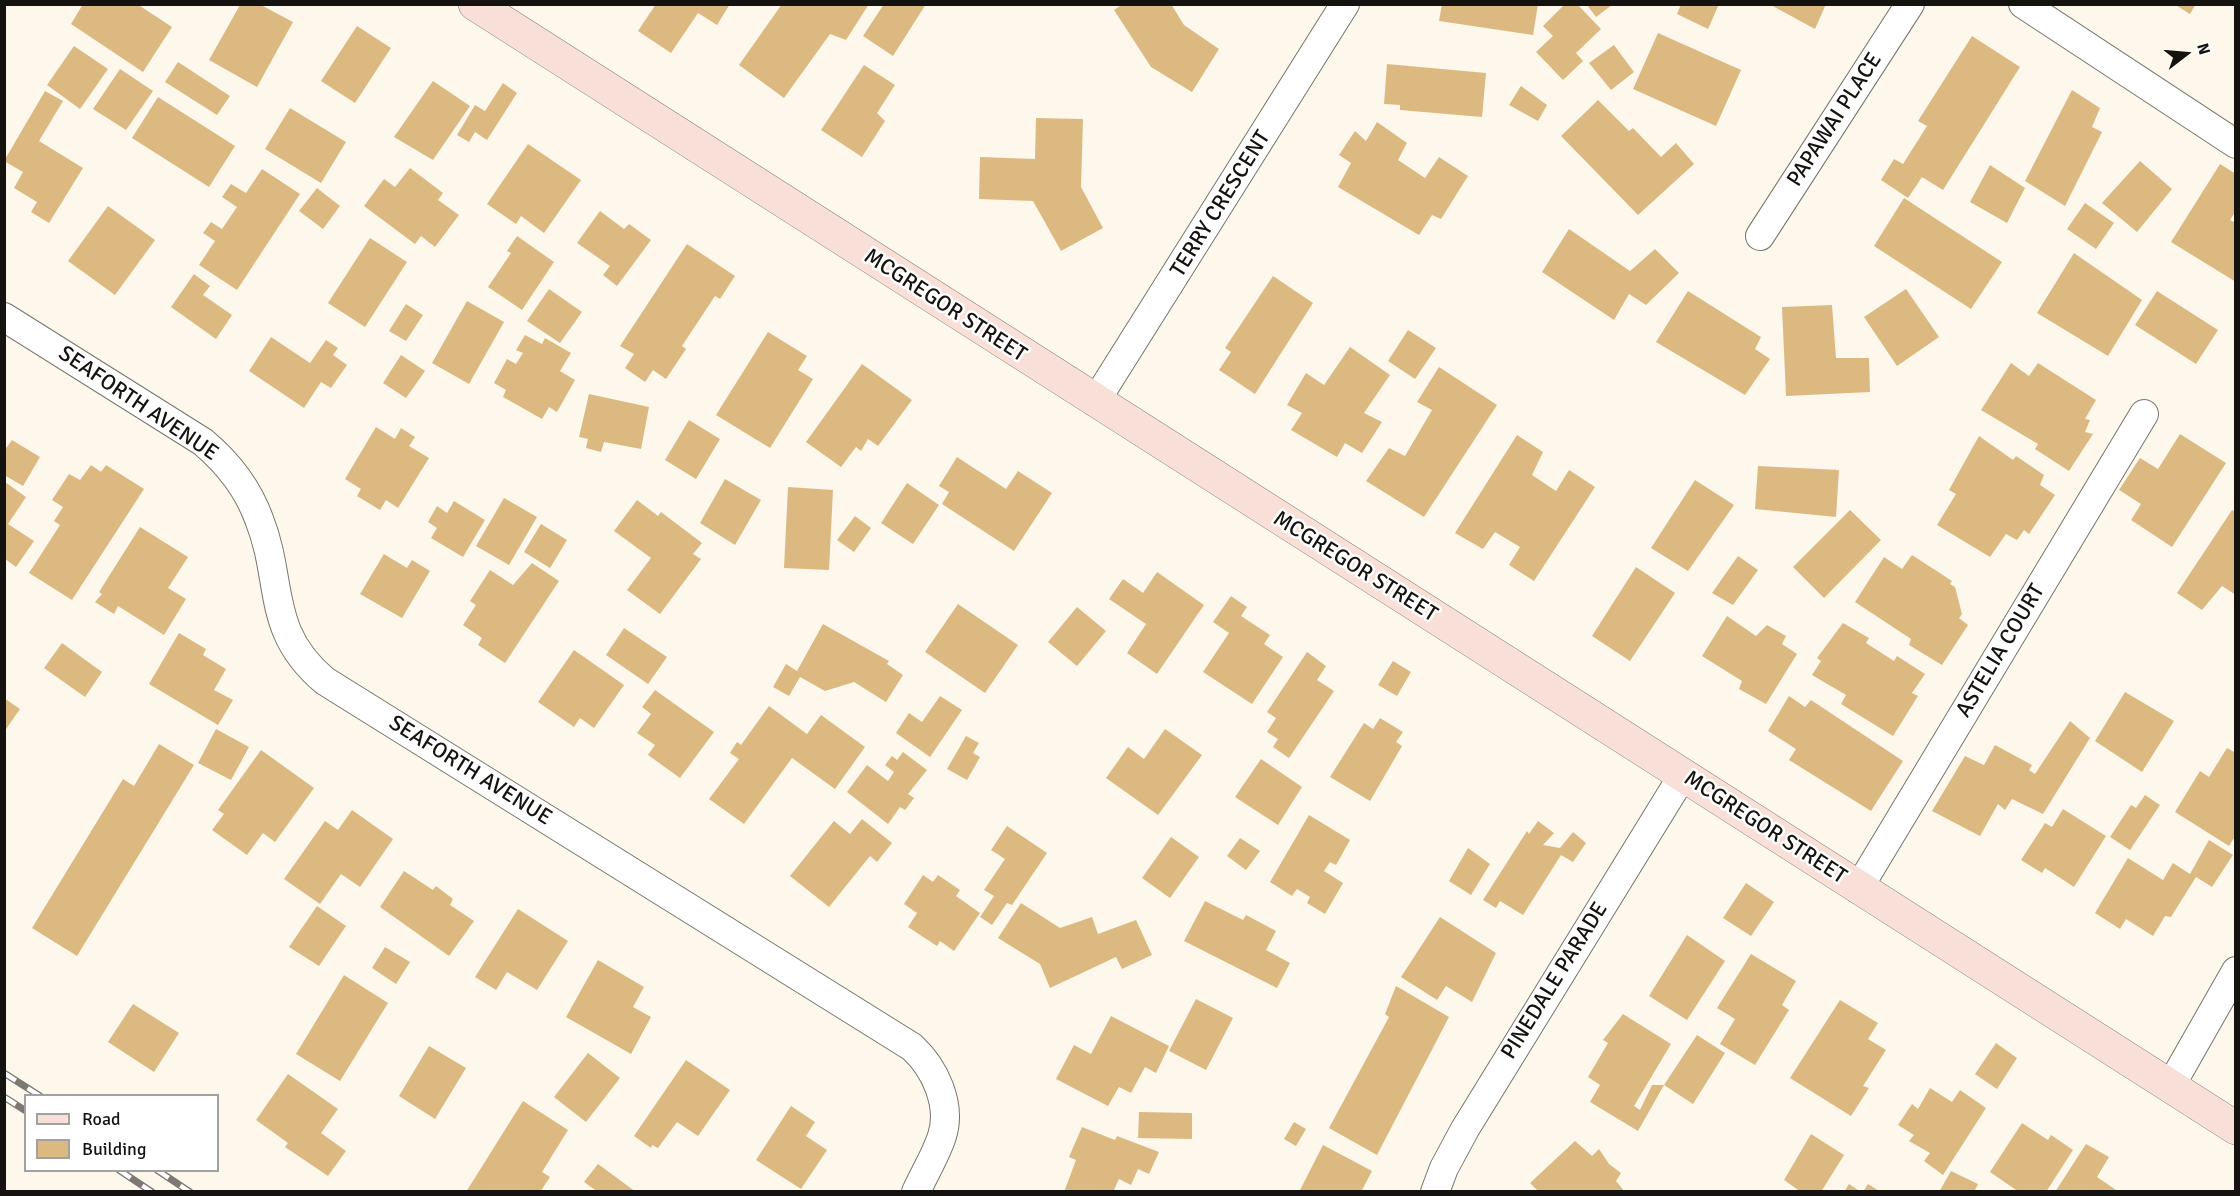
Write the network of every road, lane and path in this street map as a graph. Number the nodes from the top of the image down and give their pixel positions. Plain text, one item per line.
1 (475, 4) edge
2 (1345, 4) edge
3 (1910, 4) edge
4 (2024, 4) edge
5 (2235, 144) edge
6 (1760, 236) dead end
7 (4, 317) edge
8 (1095, 402) junction
9 (2144, 414) dead end
10 (1683, 775) junction
11 (1857, 888) junction
12 (2235, 971) edge
13 (2170, 1087) junction
14 (2235, 1128) edge
15 (916, 1191) edge
16 (1435, 1191) edge

1 - 8 street, MCGREGOR STREET
2 - 8 street, TERRY CRESCENT
3 - 6 street, PAPAWAI PLACE
4 - 5 street
7 - 15 street, SEAFORTH AVENUE
8 - 10 street, MCGREGOR STREET
9 - 11 street, ASTELIA COURT
10 - 11 street, MCGREGOR STREET
10 - 16 street, PINEDALE PARADE
11 - 13 street, MCGREGOR STREET
12 - 13 street
13 - 14 street, MCGREGOR STREET

